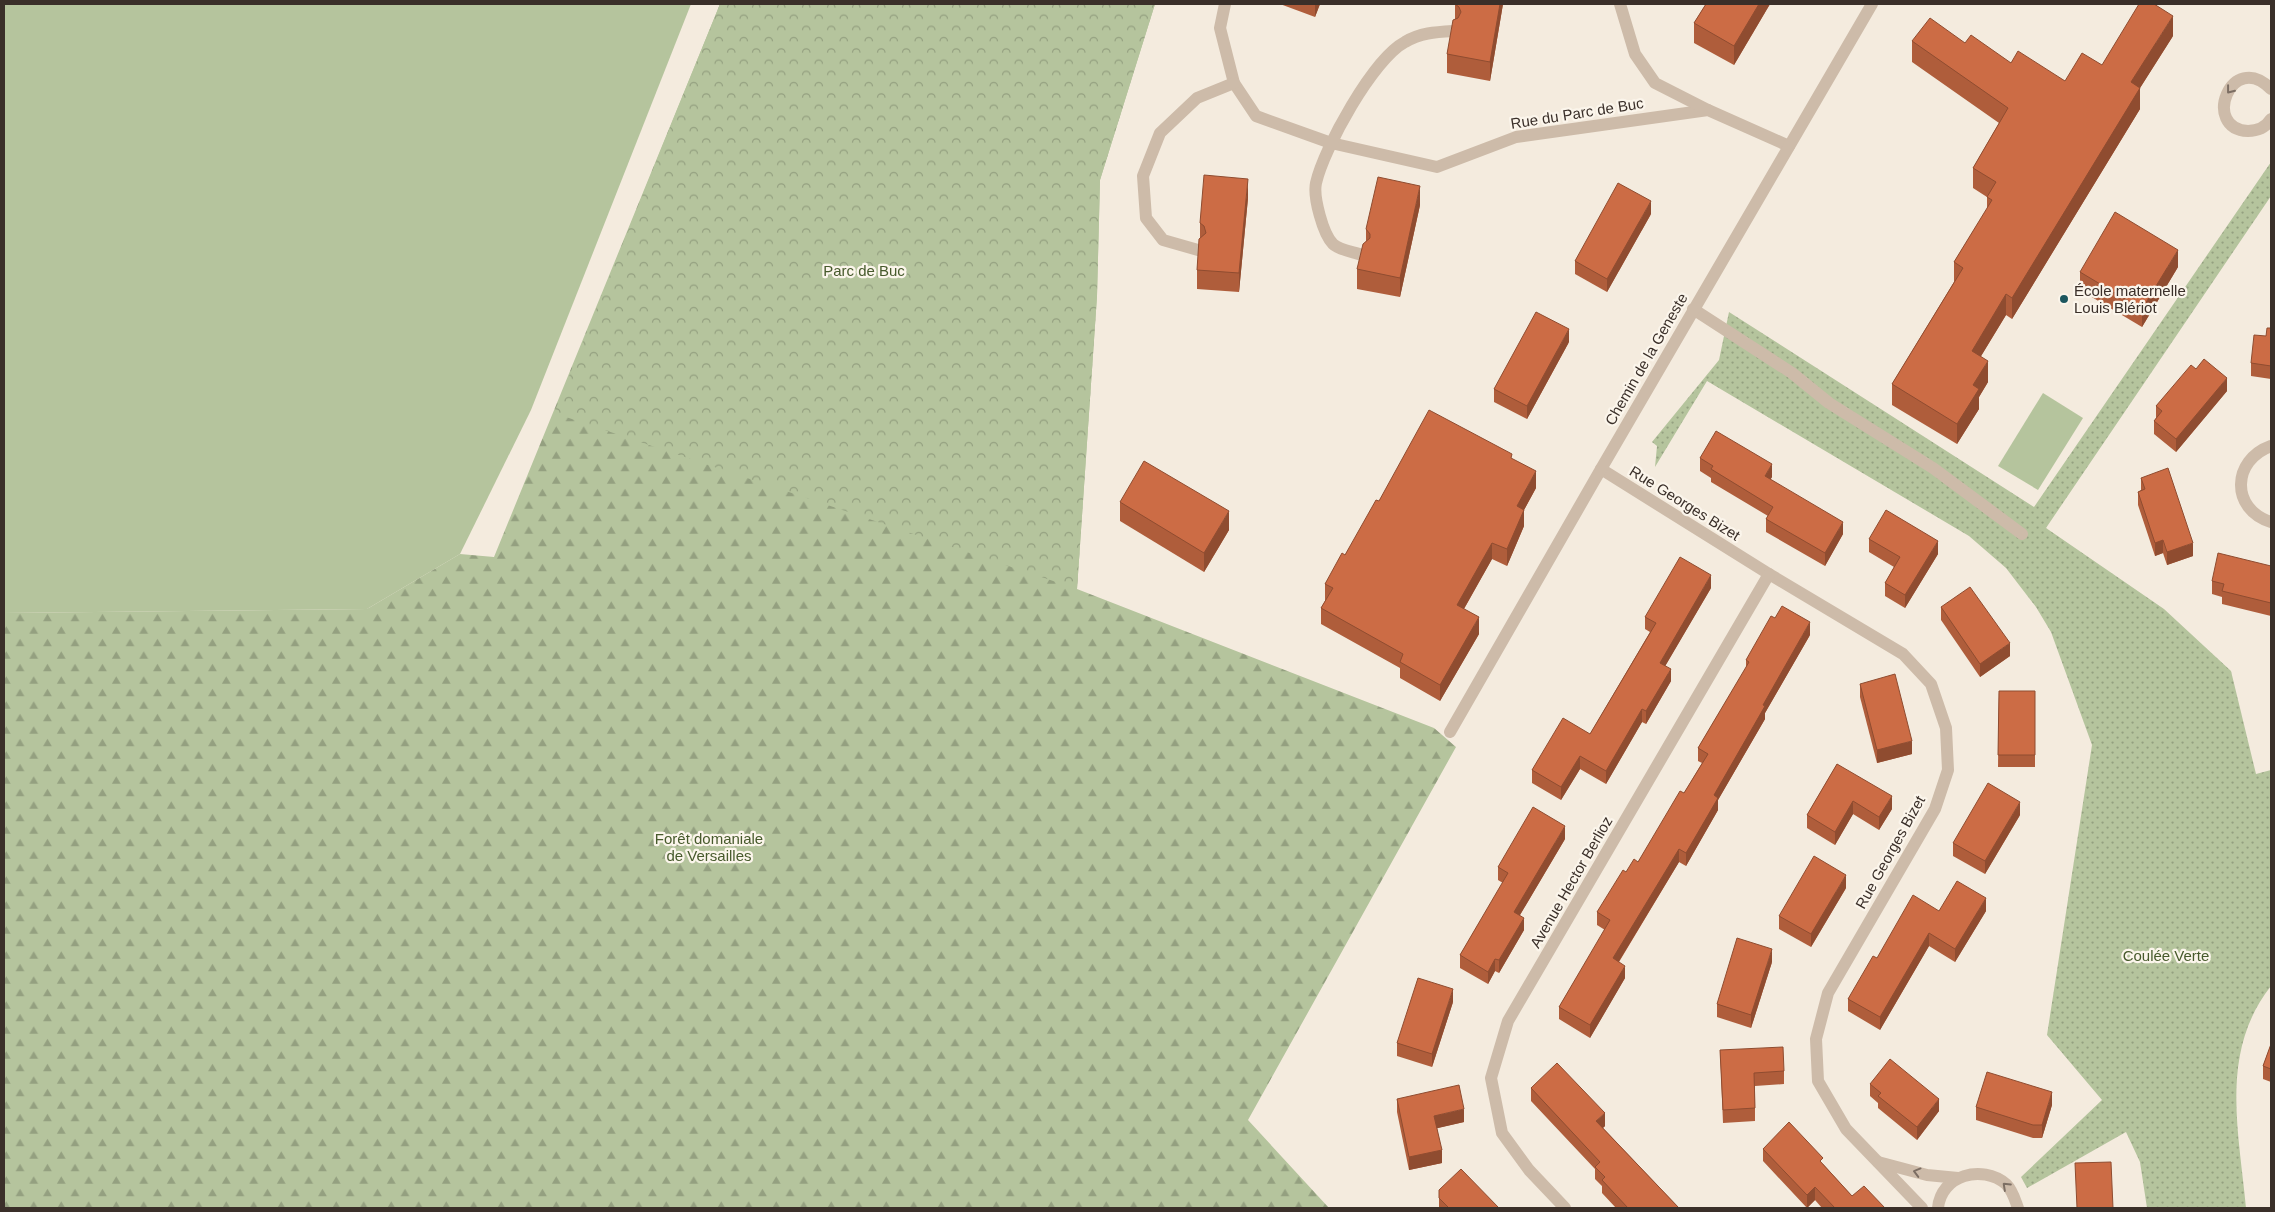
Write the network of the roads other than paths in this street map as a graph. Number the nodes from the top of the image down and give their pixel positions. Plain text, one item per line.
1 (1225, 4) edge
2 (1620, 4) edge
3 (1872, 4) edge
4 (1453, 31) edge
5 (2269, 82) edge
6 (1234, 83) junction
7 (1708, 110) junction
8 (2271, 119) edge
9 (1331, 143) junction
10 (1789, 146) junction
11 (1198, 250) edge
12 (1362, 255) edge
13 (1694, 309) junction
14 (2271, 446) edge
15 (1601, 469) junction
16 (2271, 522) edge
17 (2022, 534) dead end
18 (1769, 574) junction
19 (1450, 732) dead end
20 (1878, 1162) junction
21 (1958, 1178) junction
22 (1565, 1208) edge
23 (1922, 1208) edge
24 (1938, 1208) edge
25 (2018, 1208) edge

1 - 6 street, Rue du Parc de Buc
2 - 7 street
3 - 10 street, Chemin de la Geneste
4 - 9 street
5 -> 8 street
6 - 9 street, Rue du Parc de Buc
6 - 11 street
7 - 9 street, Rue du Parc de Buc
7 - 10 street
9 - 12 street
10 - 13 street, Chemin de la Geneste
13 - 15 street, Chemin de la Geneste
13 - 17 street
14 - 16 street
15 - 18 street, Rue Georges Bizet
15 - 19 street, Chemin de la Geneste
18 - 20 street, Rue Georges Bizet
18 - 22 street, Avenue Hector Berlioz
21 -> 20 street
20 - 23 street, Rue Georges Bizet
21 - 24 street
25 -> 21 street

